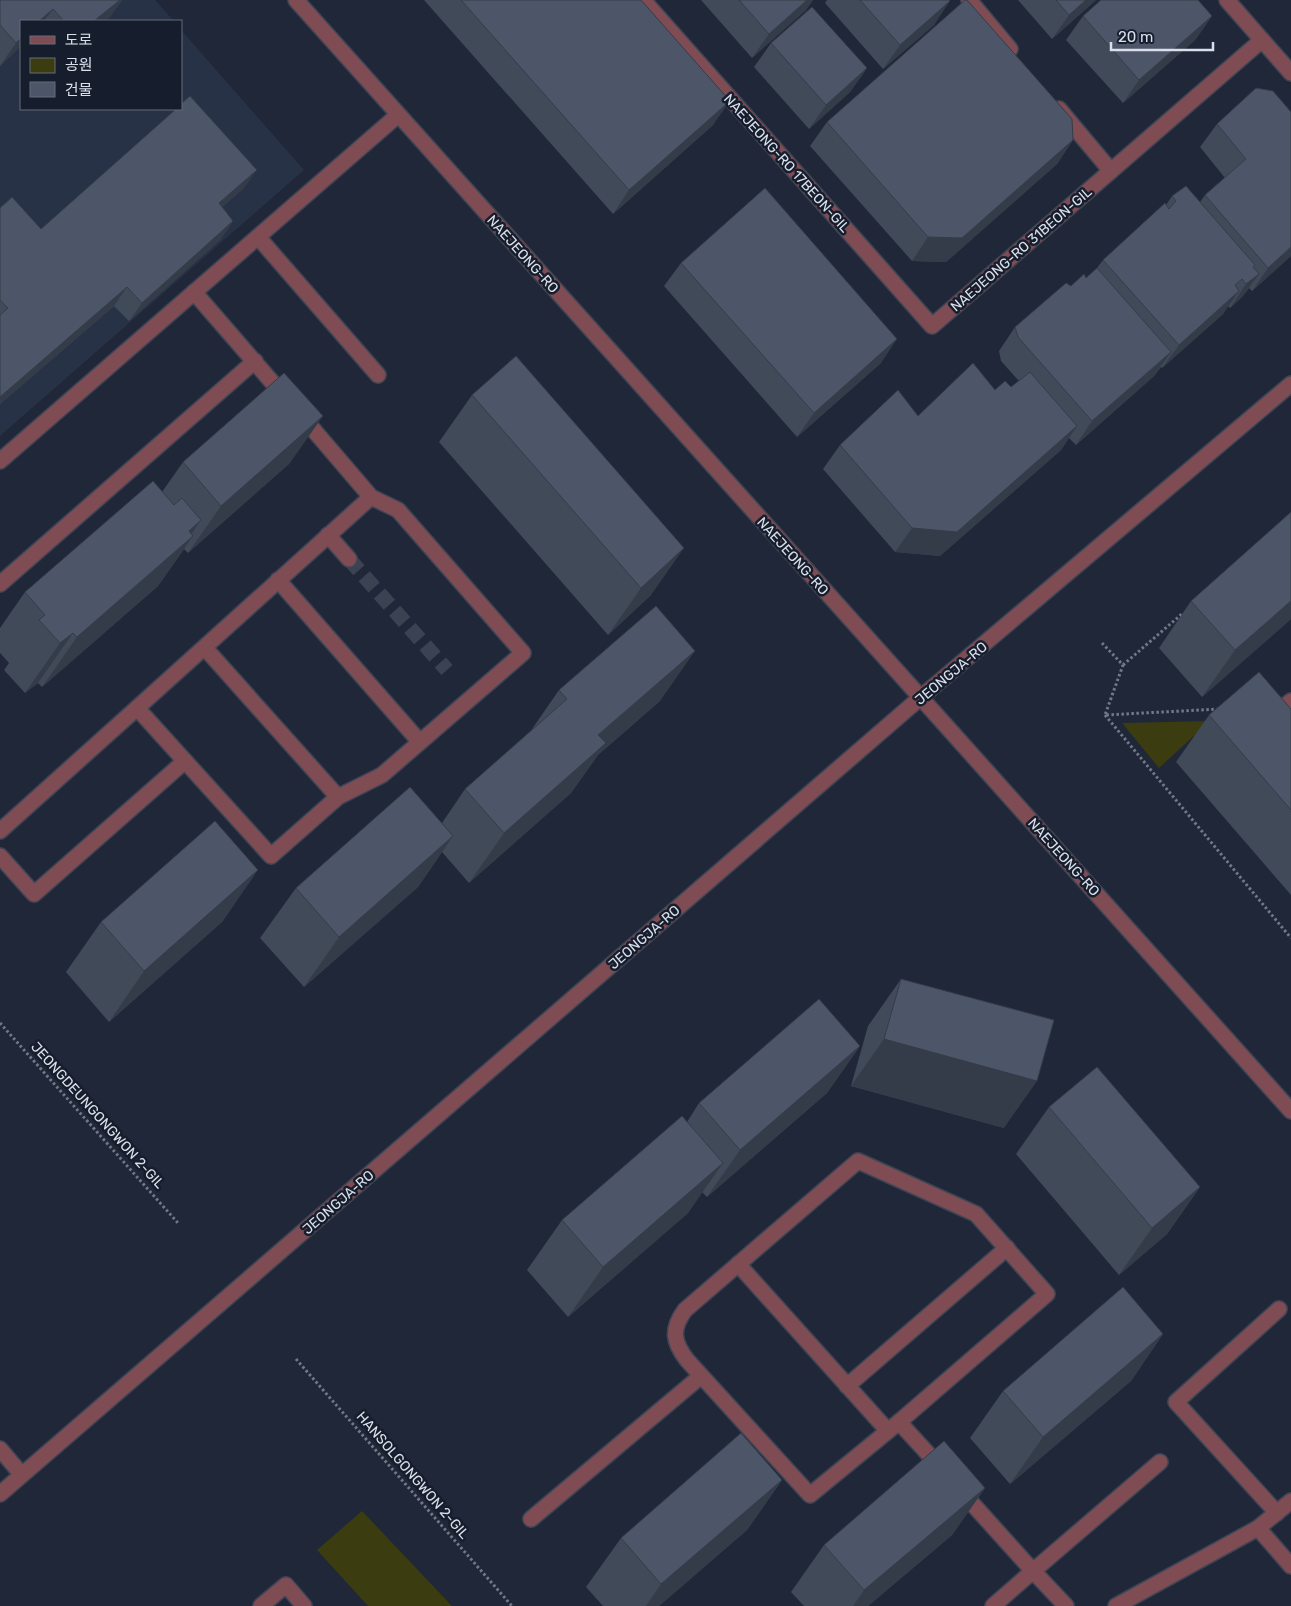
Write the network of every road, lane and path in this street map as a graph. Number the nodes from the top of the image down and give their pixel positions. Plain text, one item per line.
1 (296, 0) edge
2 (643, 0) edge
3 (969, 0) edge
4 (1227, 0) edge
5 (1262, 40) junction
6 (1018, 60) edge
7 (1291, 73) edge
8 (1049, 97) edge
9 (398, 115) junction
10 (1111, 171) junction
11 (258, 236) junction
12 (194, 292) junction
13 (932, 326) joint
14 (255, 361) junction
15 (378, 375) dead end
16 (1291, 384) edge
17 (0, 461) edge
18 (371, 497) junction
19 (328, 535) junction
20 (349, 559) tunnel mouth
21 (278, 580) junction
22 (0, 584) edge
23 (1189, 609) dead end
24 (1102, 643) dead end
25 (205, 648) junction
26 (1123, 665) junction
27 (920, 698) junction
28 (1291, 701) edge
29 (138, 708) junction
30 (1228, 709) edge
31 (1291, 712) edge
32 (1105, 714) junction
33 (419, 741) junction
34 (185, 761) junction
35 (338, 797) junction
36 (0, 831) edge
37 (0, 856) edge
38 (1291, 938) edge
39 (0, 1023) edge
40 (1291, 1111) edge
41 (178, 1223) dead end
42 (1007, 1248) junction
43 (738, 1264) junction
44 (1279, 1309) dead end
45 (296, 1359) dead end
46 (700, 1376) junction
47 (847, 1386) junction
48 (894, 1427) junction
49 (0, 1449) edge
50 (1160, 1462) dead end
51 (22, 1475) junction
52 (0, 1494) edge
53 (1291, 1501) edge
54 (1277, 1513) junction
55 (531, 1519) dead end
56 (1258, 1528) junction
57 (1291, 1566) edge
58 (1033, 1571) junction
59 (261, 1606) edge
60 (304, 1606) edge
61 (512, 1606) edge
62 (993, 1606) edge
63 (1066, 1606) edge
64 (1116, 1606) edge

1 - 9 street, NAEJEONG-RO
2 - 13 street, NAEJEONG-RO 17BEON-GIL
3 - 6 street
4 - 5 street
5 - 7 street
5 - 10 street, NAEJEONG-RO 31BEON-GIL
8 - 10 street
9 - 11 street
9 - 27 street, NAEJEONG-RO
10 - 13 street, NAEJEONG-RO 31BEON-GIL
11 - 12 street
11 - 15 street
12 - 14 street
12 - 17 street
14 - 18 street
14 - 22 street
16 - 27 street, JEONGJA-RO
18 - 19 street
18 - 33 street
19 - 20 street
19 - 21 street
21 - 25 street
21 - 33 street
23 - 26 path
24 - 26 path
25 - 29 street
25 - 35 street
26 - 32 path
27 - 40 street, NAEJEONG-RO
27 - 51 street, JEONGJA-RO
28 - 31 street
29 - 34 street
29 - 36 street
30 - 32 path
32 - 38 path
33 - 35 street
34 - 35 street
34 - 37 street
39 - 41 path, JEONGDEUNGONGWON 2-GIL
42 - 43 street
42 - 47 street
42 - 48 street
43 - 46 street
43 - 47 street
44 - 54 street
45 - 61 path, HANSOLGONGWON 2-GIL
46 - 48 street
46 - 55 street
47 - 48 street
48 - 58 street
49 - 51 street
50 - 58 street
51 - 52 street, JEONGJA-RO
53 - 54 street
54 - 56 street
56 - 57 street
56 - 64 street
58 - 62 street
58 - 63 street
59 - 60 street

